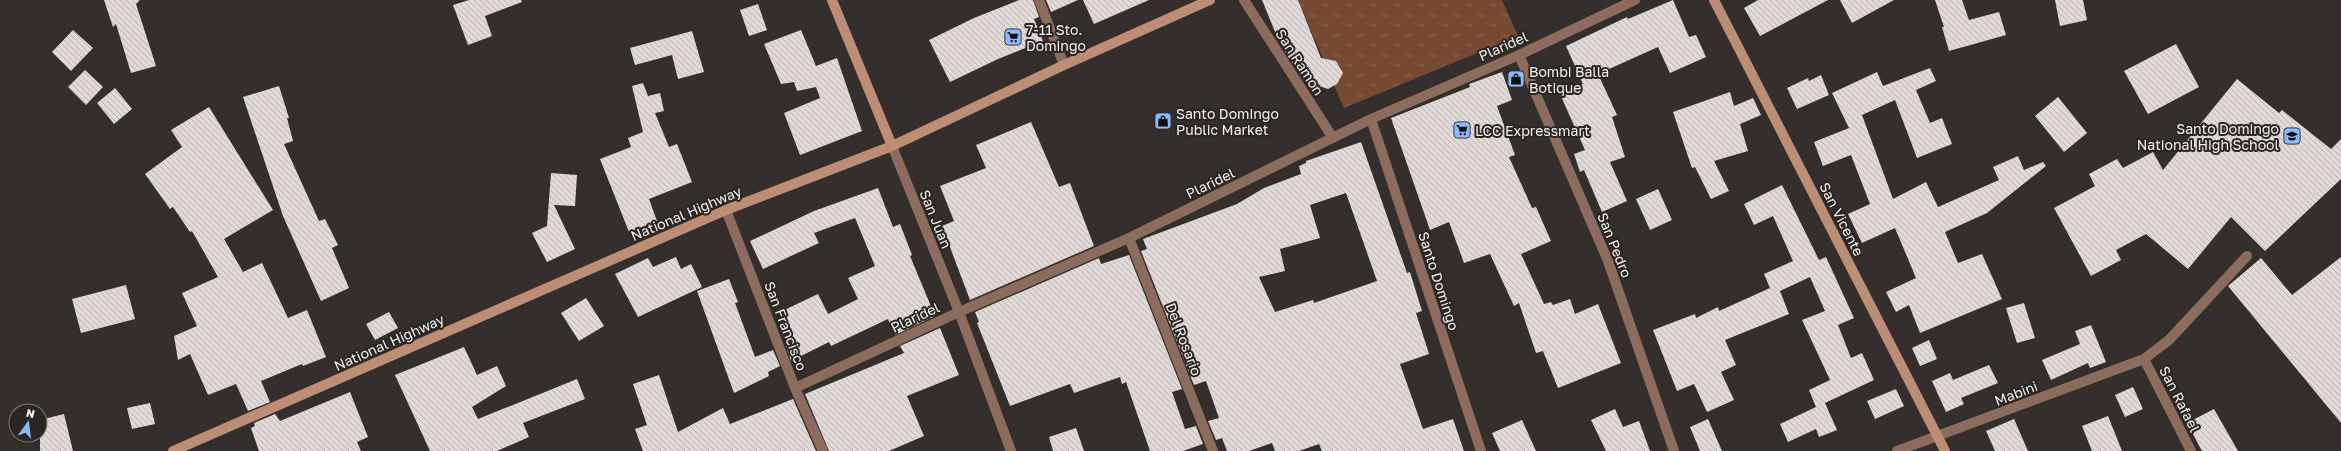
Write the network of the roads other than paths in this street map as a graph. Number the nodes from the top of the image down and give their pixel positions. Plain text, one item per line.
1 (832, 0) edge
2 (1039, 0) edge
3 (1210, 0) edge
4 (1244, 0) edge
5 (1635, 0) edge
6 (1714, 0) edge
7 (1519, 55) junction
8 (1064, 65) junction
9 (1371, 119) junction
10 (1333, 138) junction
11 (892, 146) junction
12 (726, 210) junction
13 (1129, 238) junction
14 (2247, 256) dead end
15 (959, 312) junction
16 (2144, 359) junction
17 (795, 388) junction
18 (1938, 437) junction
19 (173, 451) edge
20 (823, 451) edge
21 (1011, 451) edge
22 (1213, 451) edge
23 (1481, 451) edge
24 (1674, 451) edge
25 (1897, 451) edge
26 (1945, 451) edge
27 (2191, 451) edge

1 - 11 main road, San Juan
2 - 8 street
3 - 8 main road, National Highway
4 - 10 street, San Ramon
5 - 7 street, Plaridel
6 - 18 main road, San Vicente
7 - 9 street, Plaridel
7 - 24 street, San Pedro
8 - 11 main road, National Highway
9 - 10 street, Plaridel
9 - 23 street, Santo Domingo
10 - 13 street, Plaridel
11 - 12 main road, National Highway
11 - 15 street, San Juan
12 - 17 street, San Francisco
12 - 19 main road, National Highway
13 - 15 street, Plaridel
13 - 22 street, Del Rosario
14 - 16 street, Mabini
15 - 17 street, Plaridel
15 - 21 street, San Juan
16 - 18 street, Mabini
16 - 27 street, San Rafael
17 - 20 street, San Francisco
18 - 25 street, Mabini
18 - 26 main road, San Vicente

